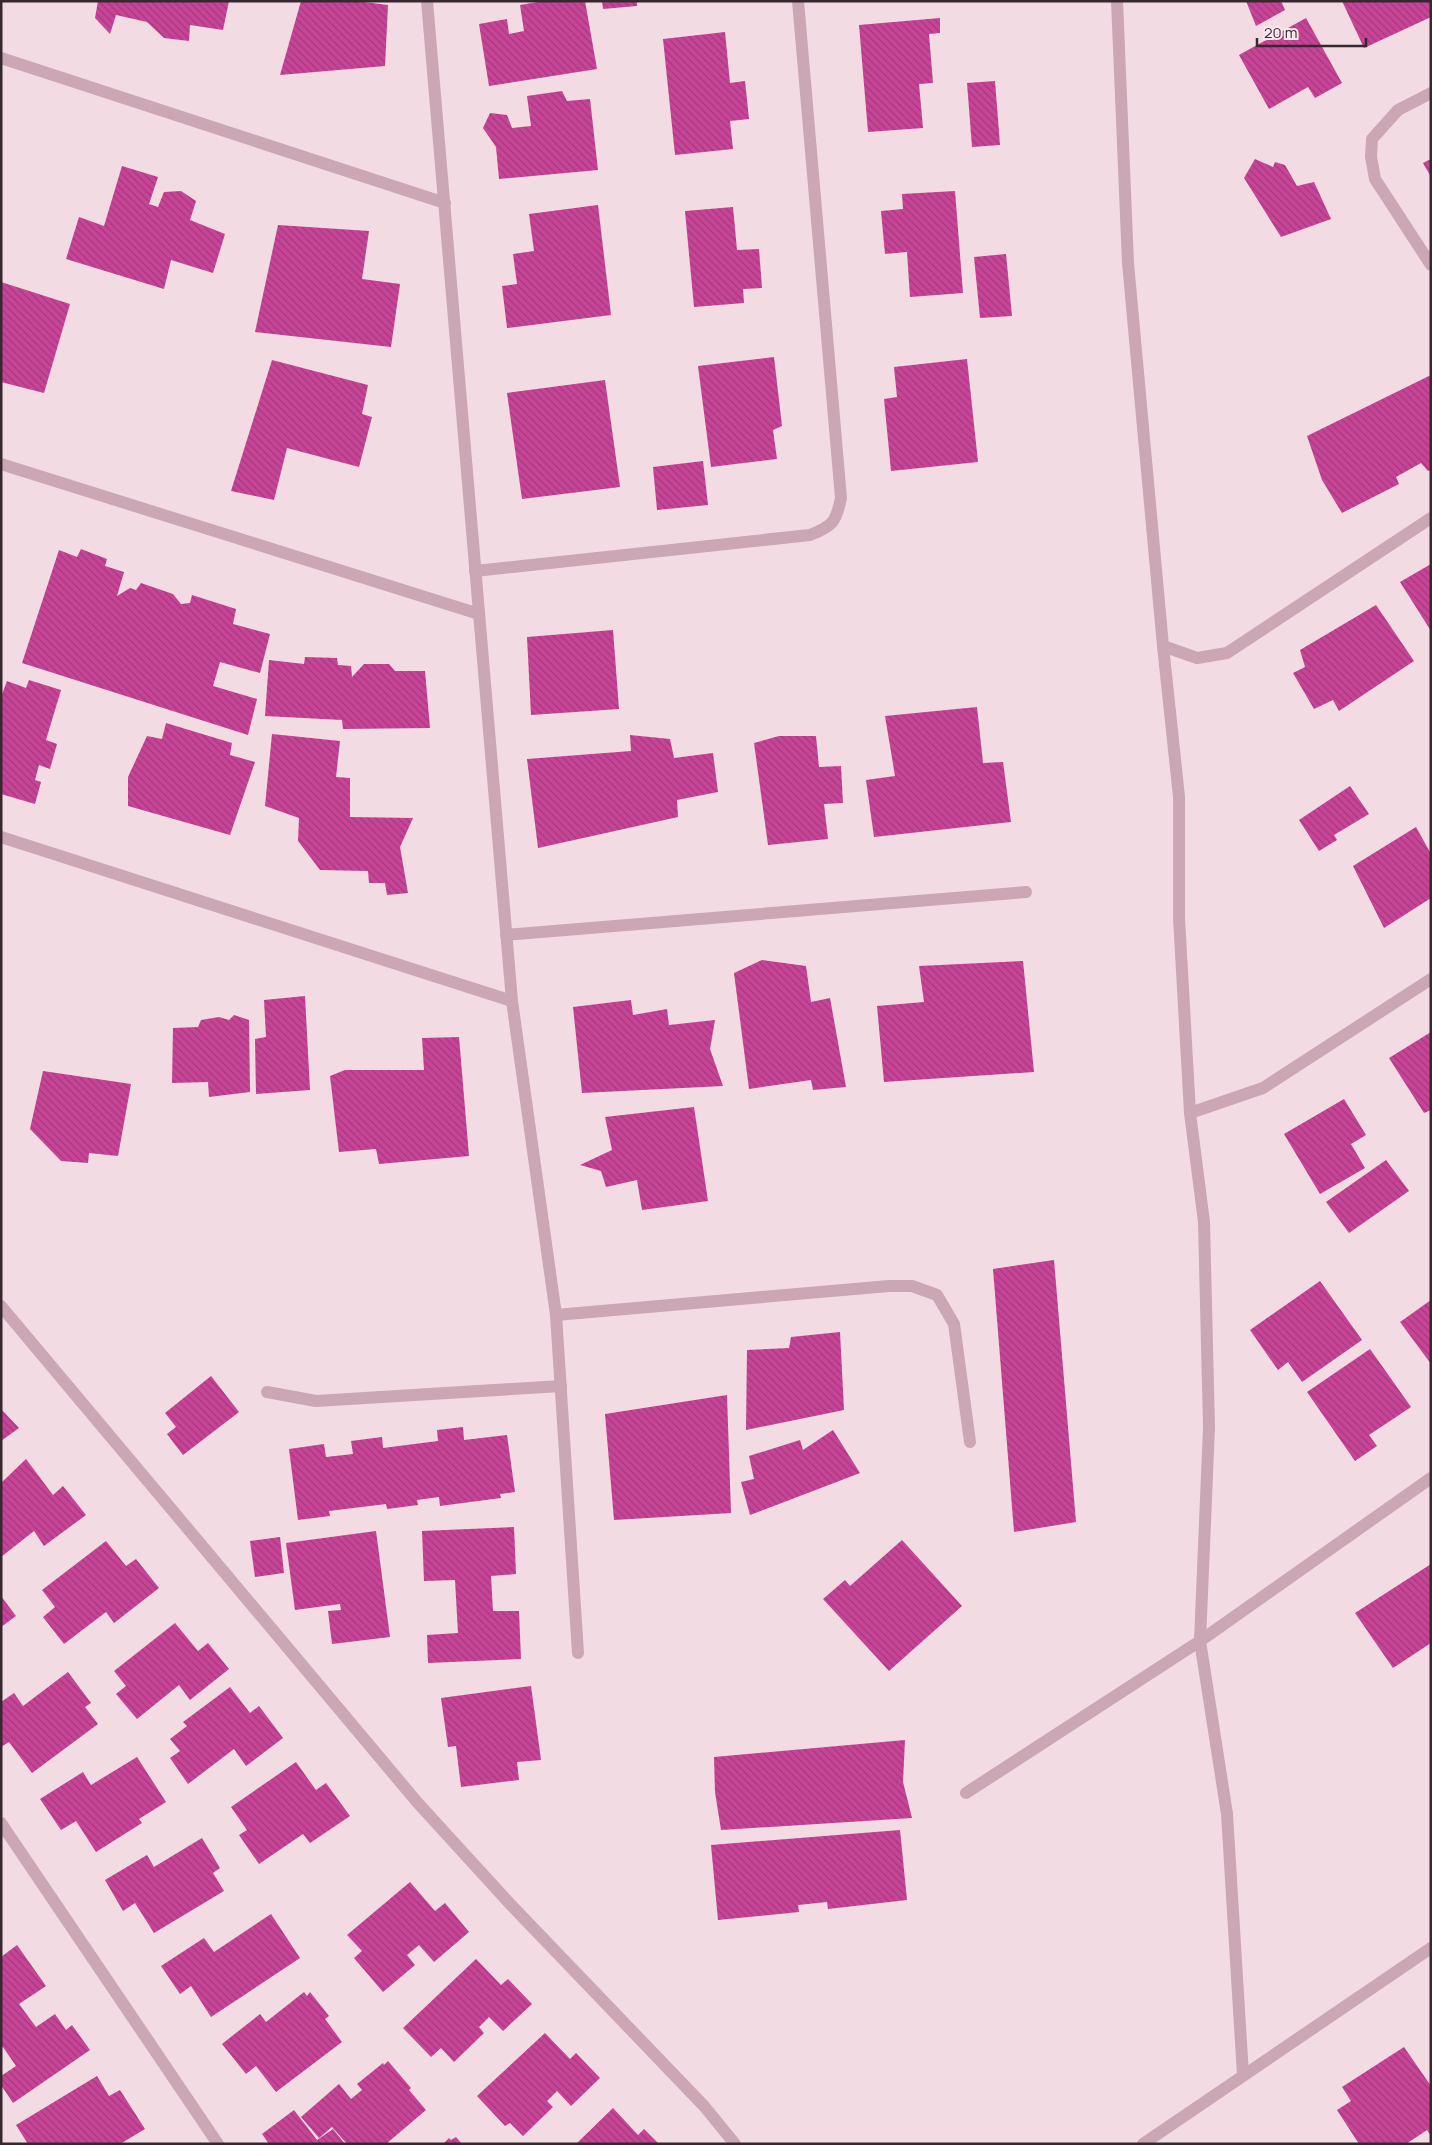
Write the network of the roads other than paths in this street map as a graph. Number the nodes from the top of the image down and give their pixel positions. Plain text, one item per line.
1 (428, 1) edge
2 (798, 1) edge
3 (1116, 1) edge
4 (1, 58) edge
5 (1431, 93) edge
6 (444, 203) junction
7 (1431, 265) edge
8 (1, 464) edge
9 (1431, 518) edge
10 (475, 571) junction
11 (479, 614) junction
12 (1163, 646) junction
13 (1, 837) edge
14 (1026, 892) dead end
15 (506, 935) junction
16 (1431, 979) edge
17 (512, 1001) junction
18 (1190, 1113) junction
19 (1, 1306) edge
20 (556, 1316) junction
21 (560, 1386) junction
22 (267, 1392) dead end
23 (970, 1442) dead end
24 (1431, 1478) edge
25 (1200, 1641) junction
26 (578, 1653) dead end
27 (966, 1793) dead end
28 (1, 1823) edge
29 (1431, 1948) edge
30 (1244, 2075) junction
31 (218, 2144) edge
32 (735, 2144) edge
33 (1143, 2144) edge

1 - 6 street
2 - 10 street
3 - 12 street
4 - 6 street
5 - 7 street
6 - 10 street
8 - 11 street
9 - 12 street
10 - 11 street
11 - 15 street
12 - 18 street
13 - 17 street
14 - 15 street
15 - 17 street
16 - 18 street
17 - 20 street
18 - 25 street
19 - 32 street
20 - 21 street
20 - 23 street
21 - 22 street
21 - 26 street
24 - 25 street
25 - 27 street
25 - 30 street
28 - 31 street
29 - 30 street
30 - 33 street

